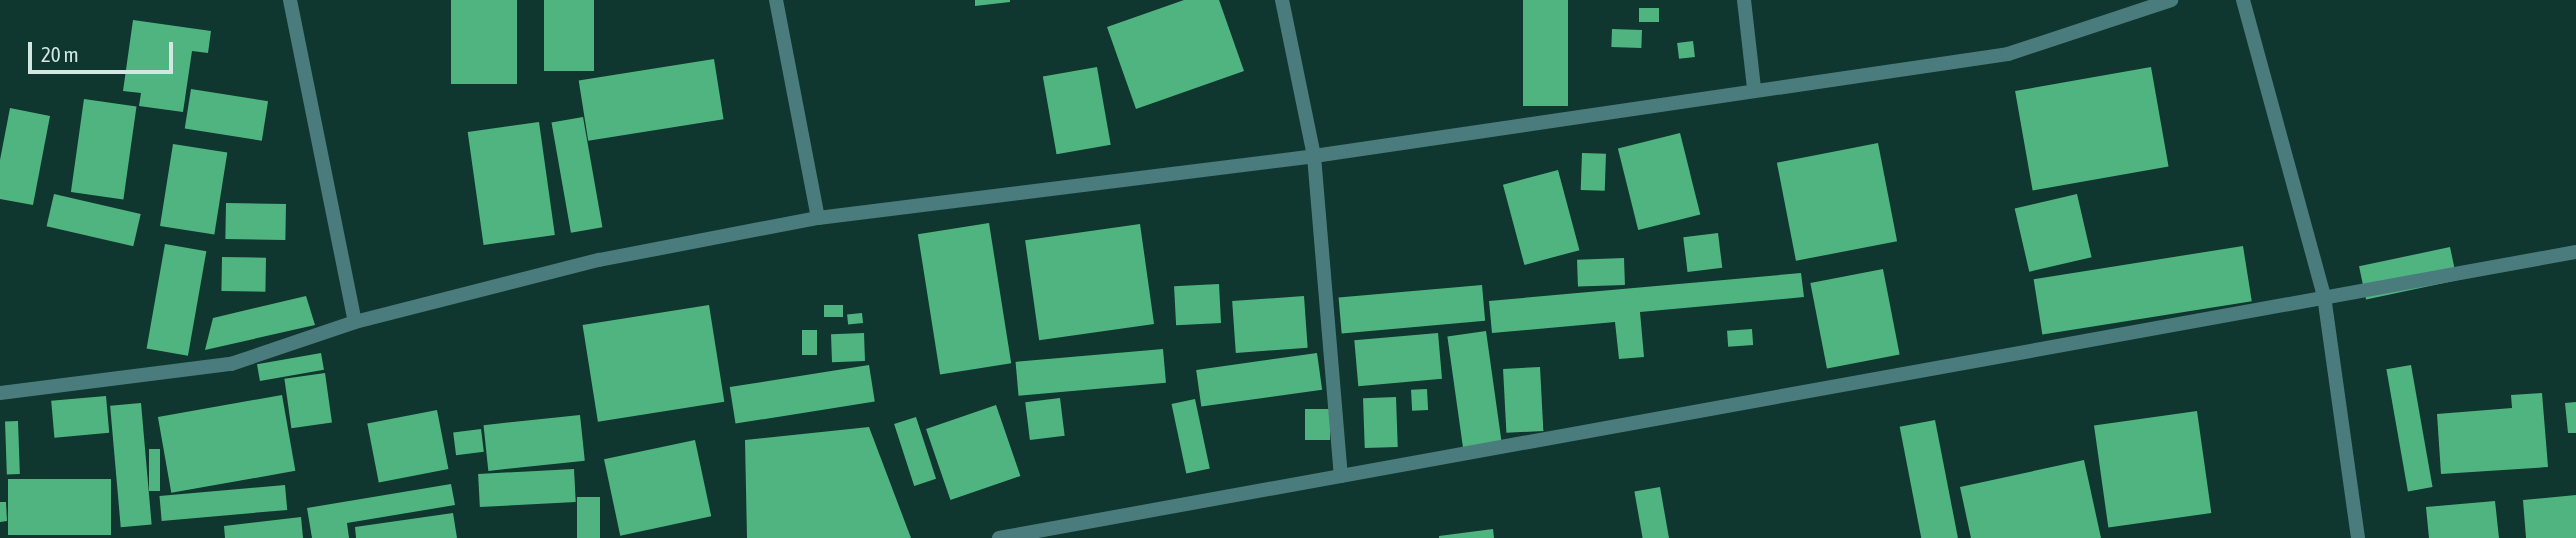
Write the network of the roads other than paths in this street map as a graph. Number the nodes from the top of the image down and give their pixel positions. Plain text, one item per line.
1 (289, 0) edge
2 (776, 0) edge
3 (1282, 0) edge
4 (1744, 0) edge
5 (2171, 0) edge
6 (2243, 0) edge
7 (1754, 88) junction
8 (1314, 156) junction
9 (818, 218) junction
10 (2576, 252) edge
11 (2324, 296) junction
12 (355, 322) junction
13 (0, 393) edge
14 (1341, 476) junction
15 (999, 538) edge
16 (2358, 538) edge

1 - 12 street
2 - 9 street
3 - 8 street
4 - 7 street
5 - 7 street
6 - 11 street
7 - 8 street
8 - 9 street
8 - 14 street
9 - 12 street
10 - 11 street
11 - 14 street
11 - 16 street
12 - 13 street
14 - 15 street

